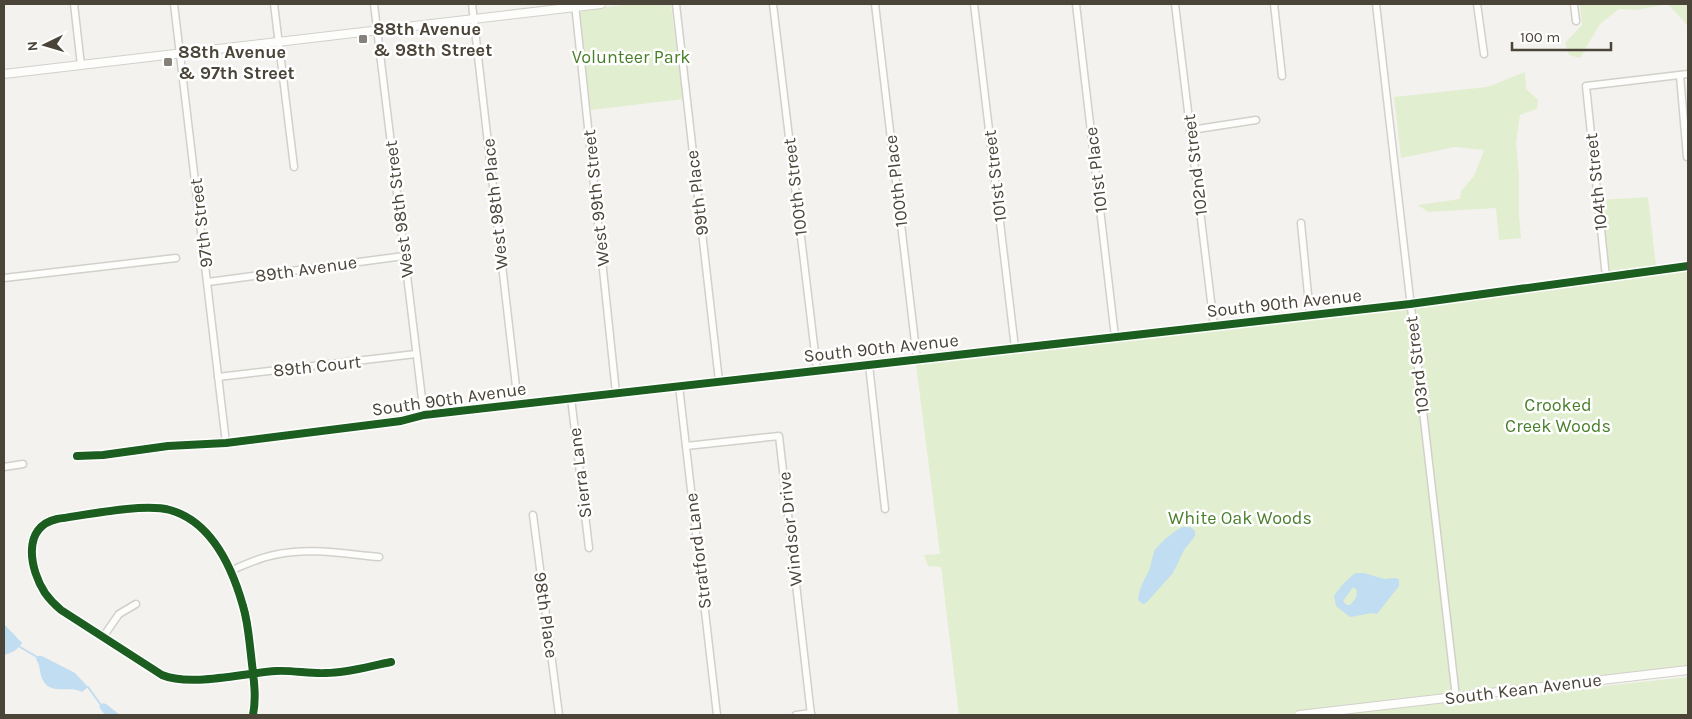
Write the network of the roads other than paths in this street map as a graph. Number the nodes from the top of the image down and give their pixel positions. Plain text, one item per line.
1 (74, 4) edge
2 (174, 4) edge
3 (274, 4) edge
4 (374, 4) edge
5 (472, 4) edge
6 (602, 4) edge
7 (676, 4) edge
8 (773, 4) edge
9 (875, 4) edge
10 (974, 4) edge
11 (1076, 4) edge
12 (1175, 4) edge
13 (1274, 4) edge
14 (1376, 4) edge
15 (1477, 4) edge
16 (1574, 4) edge
17 (575, 5) edge
18 (474, 19) junction
19 (1576, 21) dead end
20 (377, 30) junction
21 (279, 42) junction
22 (181, 53) junction
23 (1484, 54) dead end
24 (81, 65) junction
25 (4, 74) edge
26 (1688, 74) edge
27 (1282, 76) dead end
28 (1680, 76) junction
29 (1256, 120) dead end
30 (1191, 130) junction
31 (1687, 157) edge
32 (294, 167) dead end
33 (1301, 224) dead end
34 (404, 256) junction
35 (176, 258) dead end
36 (1688, 266) edge
37 (1606, 277) junction
38 (4, 278) edge
39 (208, 282) junction
40 (1410, 304) junction
41 (1310, 315) junction
42 (1214, 326) junction
43 (1115, 337) junction
44 (1015, 348) junction
45 (416, 354) junction
46 (917, 359) junction
47 (869, 365) junction
48 (818, 370) junction
49 (218, 377) junction
50 (719, 382) junction
51 (679, 386) junction
52 (616, 393) junction
53 (571, 398) junction
54 (518, 404) junction
55 (424, 415) junction
56 (226, 442) junction
57 (686, 446) junction
58 (77, 456) dead end
59 (23, 464) dead end
60 (4, 468) edge
61 (885, 510) dead end
62 (533, 515) dead end
63 (589, 548) dead end
64 (379, 557) dead end
65 (230, 571) junction
66 (136, 604) dead end
67 (103, 637) junction
68 (391, 662) dead end
69 (1688, 670) edge
70 (253, 673) junction
71 (1456, 697) junction
72 (811, 714) edge
73 (253, 715) edge
74 (559, 715) edge
75 (717, 715) edge
76 (796, 715) edge
77 (1299, 715) edge

1 - 24 street
2 - 22 street, 97th Street
3 - 21 street
4 - 20 street, West 98th Street
5 - 18 street, West 98th Place
6 - 17 street
7 - 50 street, 99th Place
8 - 48 street, 100th Street
9 - 46 street, 100th Place
10 - 44 street, 101st Street
11 - 43 street, 101st Place
12 - 30 street, 102nd Street
13 - 27 street
14 - 40 street, 103rd Street
15 - 23 street
16 - 19 street
17 - 18 street
17 - 52 street, West 99th Street
18 - 20 street
18 - 54 street, West 98th Place
20 - 21 street
20 - 34 street, West 98th Street
21 - 22 street
21 - 32 street
22 - 24 street
22 - 39 street, 97th Street
24 - 25 street
26 - 28 street
28 - 31 street
28 - 37 street, 104th Street
29 - 30 street
30 - 42 street, 102nd Street
33 - 41 street
34 - 39 street, 89th Avenue
34 - 45 street, West 98th Street
35 - 38 street
36 - 37 street, South 90th Avenue
37 - 40 street, South 90th Avenue
39 - 49 street, 97th Street
40 - 41 street, South 90th Avenue
40 - 71 street, 103rd Street
41 - 42 street, South 90th Avenue
42 - 43 street, South 90th Avenue
43 - 44 street, South 90th Avenue
44 - 46 street, South 90th Avenue
45 - 49 street, 89th Court
45 - 55 street, West 98th Street
46 - 47 street, South 90th Avenue
47 - 48 street, South 90th Avenue
47 - 61 street
48 - 50 street, South 90th Avenue
49 - 56 street, 97th Street
50 - 51 street, South 90th Avenue
51 - 52 street, South 90th Avenue
51 - 57 street, Stratford Lane
52 - 53 street, South 90th Avenue
53 - 54 street, South 90th Avenue
53 - 63 street, Sierra Lane
54 - 55 street, South 90th Avenue
55 - 56 street, South 90th Avenue
56 - 58 street, South 90th Avenue
57 - 72 street, Windsor Drive
57 - 75 street, Stratford Lane
59 - 60 street
62 - 74 street, 98th Place
64 - 65 street
65 - 67 street
65 - 70 street
66 - 67 street
67 - 70 street
68 - 70 street
69 - 71 street, South Kean Avenue
70 - 73 street
71 - 77 street, South Kean Avenue
72 - 76 street

